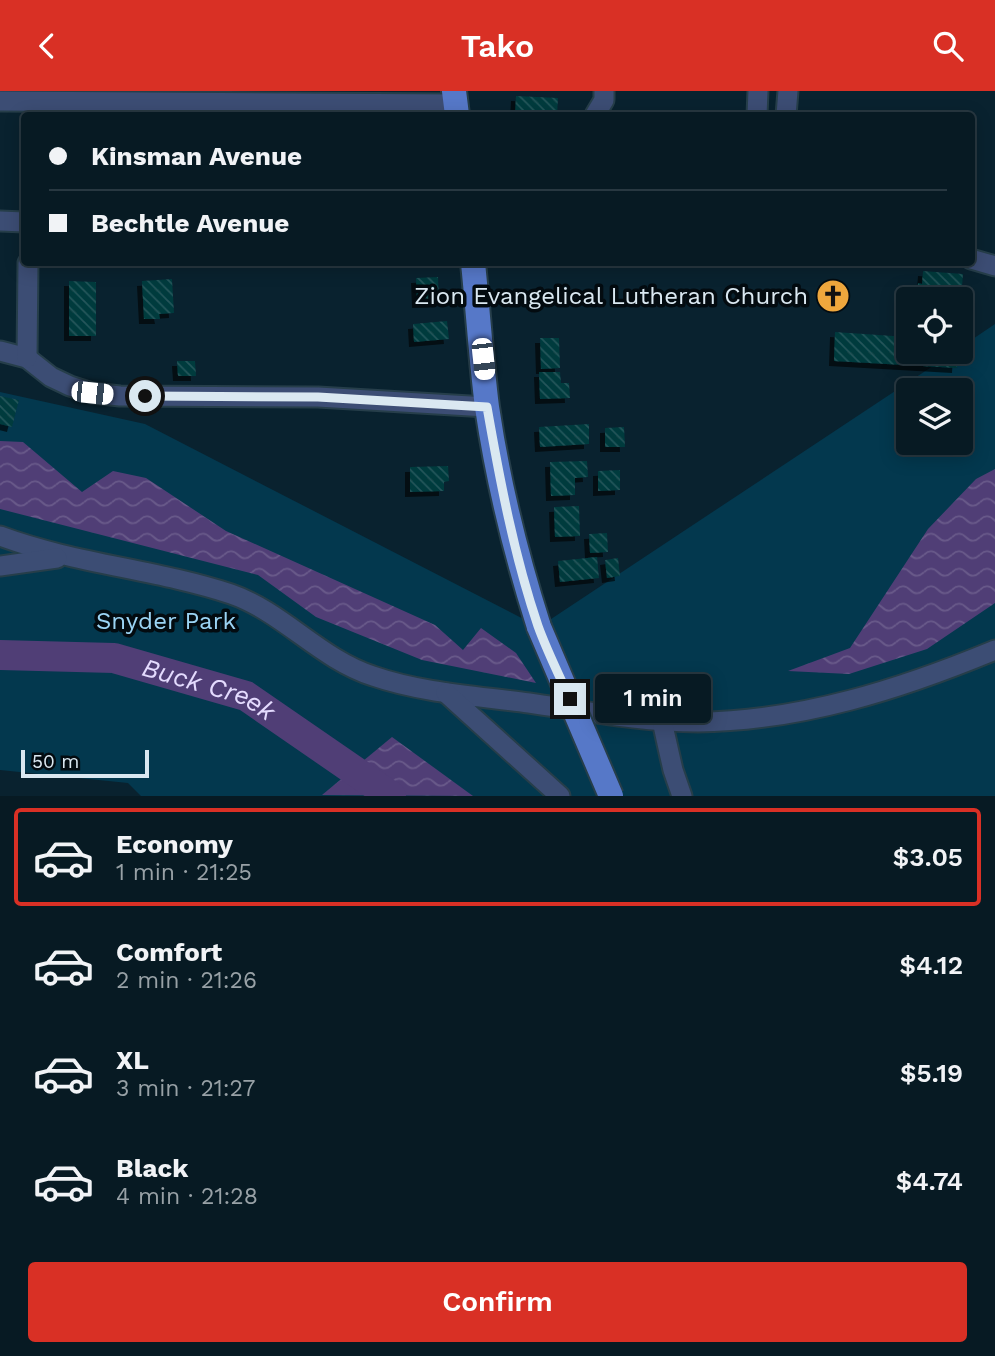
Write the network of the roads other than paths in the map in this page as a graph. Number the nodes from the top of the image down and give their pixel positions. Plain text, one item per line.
1 (604, 91) edge
2 (758, 91) edge
3 (788, 91) edge
4 (0, 101) edge
5 (31, 103) edge
6 (183, 103) edge
7 (302, 103) edge
8 (455, 104) edge
9 (597, 112) edge
10 (757, 112) edge
11 (786, 112) edge
12 (0, 221) edge
13 (21, 222) edge
14 (975, 260) edge
15 (28, 266) edge
16 (473, 266) edge
17 (995, 266) edge
18 (0, 351) edge
19 (27, 358) junction
20 (487, 407) junction
21 (0, 536) edge
22 (68, 557) junction
23 (0, 566) edge
24 (995, 650) edge
25 (445, 692) junction
26 (662, 721) junction
27 (560, 796) edge
28 (611, 796) edge
29 (682, 796) edge

1 - 9 street
2 - 10 street
3 - 11 street
4 - 5 street
5 - 6 street
6 - 7 street
7 - 8 street
12 - 13 street
14 - 17 street
15 - 19 street
16 - 20 main road
18 - 19 street
19 - 20 street
20 - 28 main road, bridge
21 - 22 street
22 - 23 street
22 - 25 street
24 - 26 street
25 - 26 street
25 - 27 street
26 - 29 street

